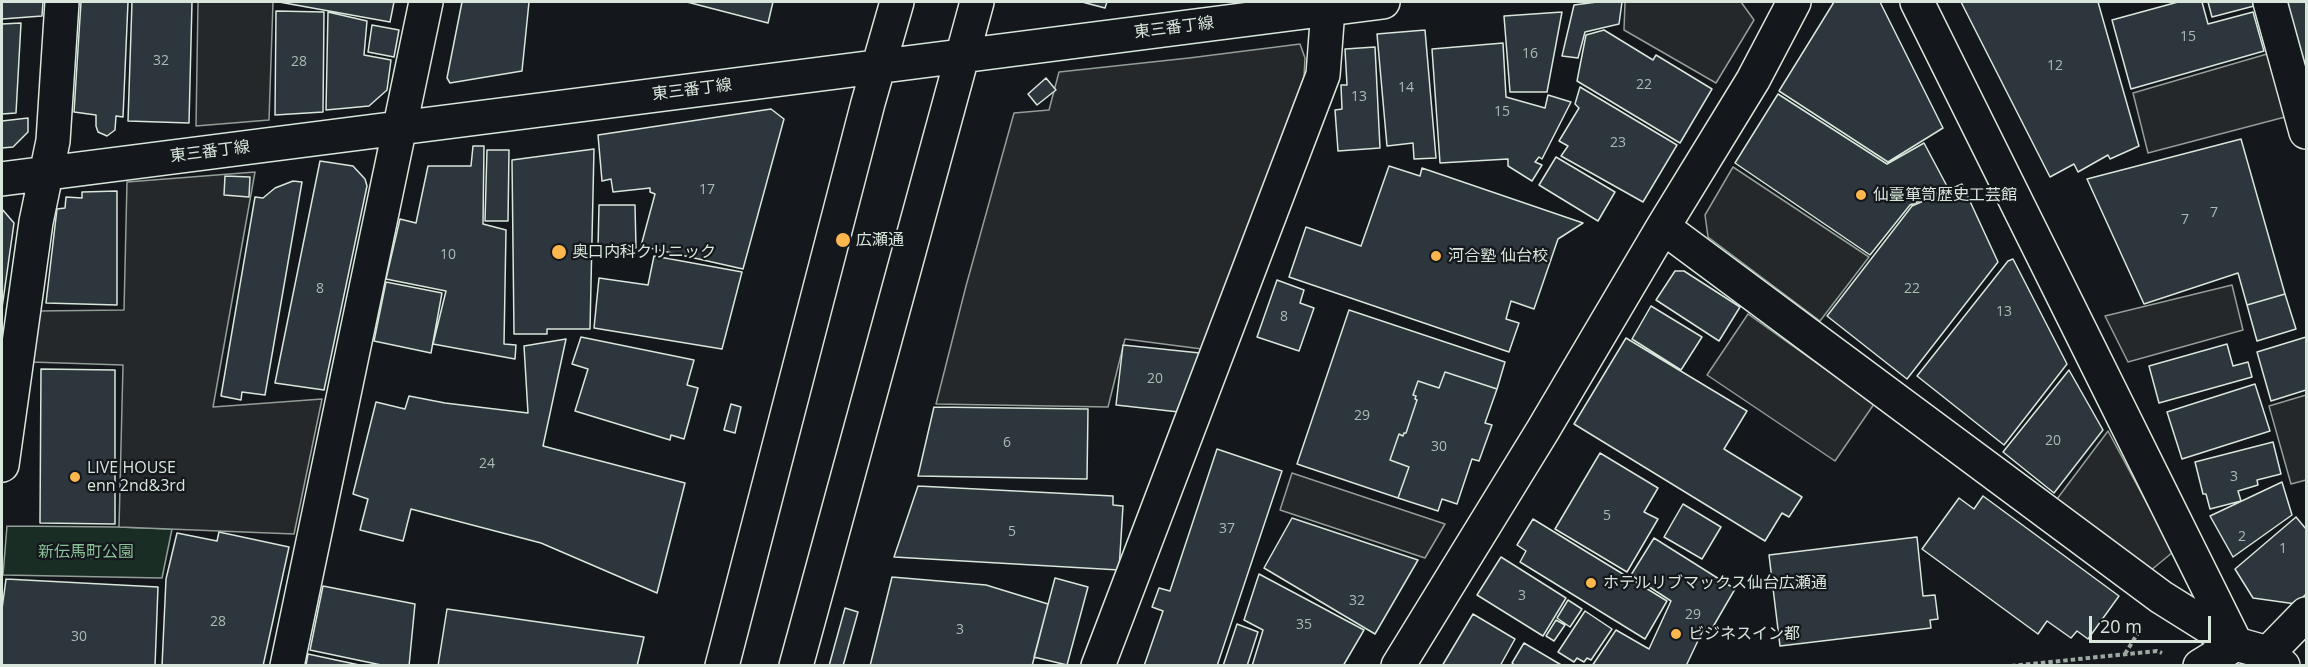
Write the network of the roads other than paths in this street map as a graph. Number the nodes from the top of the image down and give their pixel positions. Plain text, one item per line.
1 (62, 2) edge
2 (426, 2) edge
3 (897, 2) edge
4 (977, 2) edge
5 (1383, 2) edge
6 (1794, 2) edge
7 (1917, 2) edge
8 (2270, 2) edge
9 (1328, 9) junction
10 (964, 54) junction
11 (879, 66) junction
12 (400, 128) junction
13 (2307, 132) edge
14 (46, 174) junction
15 (2, 179) edge
16 (1663, 227) junction
17 (2, 465) edge
18 (2307, 614) edge
19 (2236, 644) junction
20 (2276, 659) edge
21 (287, 666) edge
22 (722, 666) edge
23 (796, 666) edge
24 (1098, 666) edge
25 (1398, 666) edge
26 (2200, 666) edge

1 - 14 street
2 - 12 street
3 - 11 street
4 - 10 street
5 - 9 street, 東三番丁線
6 - 16 street
7 - 19 street
8 - 13 street
9 - 10 street, 東三番丁線
9 - 24 street
10 - 11 street, 東三番丁線
10 - 23 street
11 - 12 street, 東三番丁線
11 - 22 street
12 - 14 street, 東三番丁線
12 - 21 street
14 - 15 street, 東三番丁線
14 - 17 street
16 - 19 street
16 - 25 street
18 - 20 street
19 - 20 street
19 - 26 street

